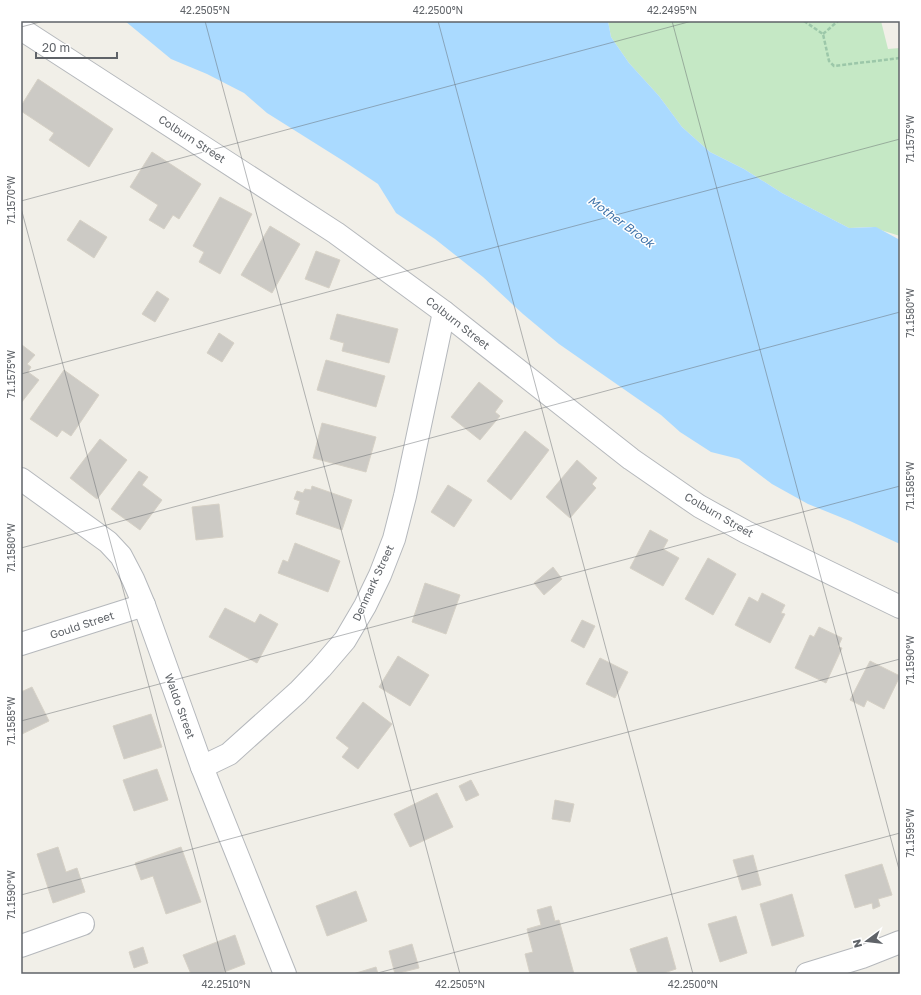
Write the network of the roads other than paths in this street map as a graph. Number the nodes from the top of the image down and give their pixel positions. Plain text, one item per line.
1 (21, 29) edge
2 (444, 312) junction
3 (21, 479) edge
4 (144, 605) junction
5 (900, 607) edge
6 (21, 644) edge
7 (202, 767) junction
8 (83, 924) dead end
9 (900, 942) edge
10 (21, 946) edge
11 (285, 974) edge
12 (807, 974) edge

1 - 2 street, Colburn Street
2 - 5 street, Colburn Street
2 - 7 street, Denmark Street
3 - 4 street, Waldo Street
4 - 6 street, Gould Street
4 - 7 street, Waldo Street
7 - 11 street, Waldo Street
8 - 10 street
9 - 12 street

